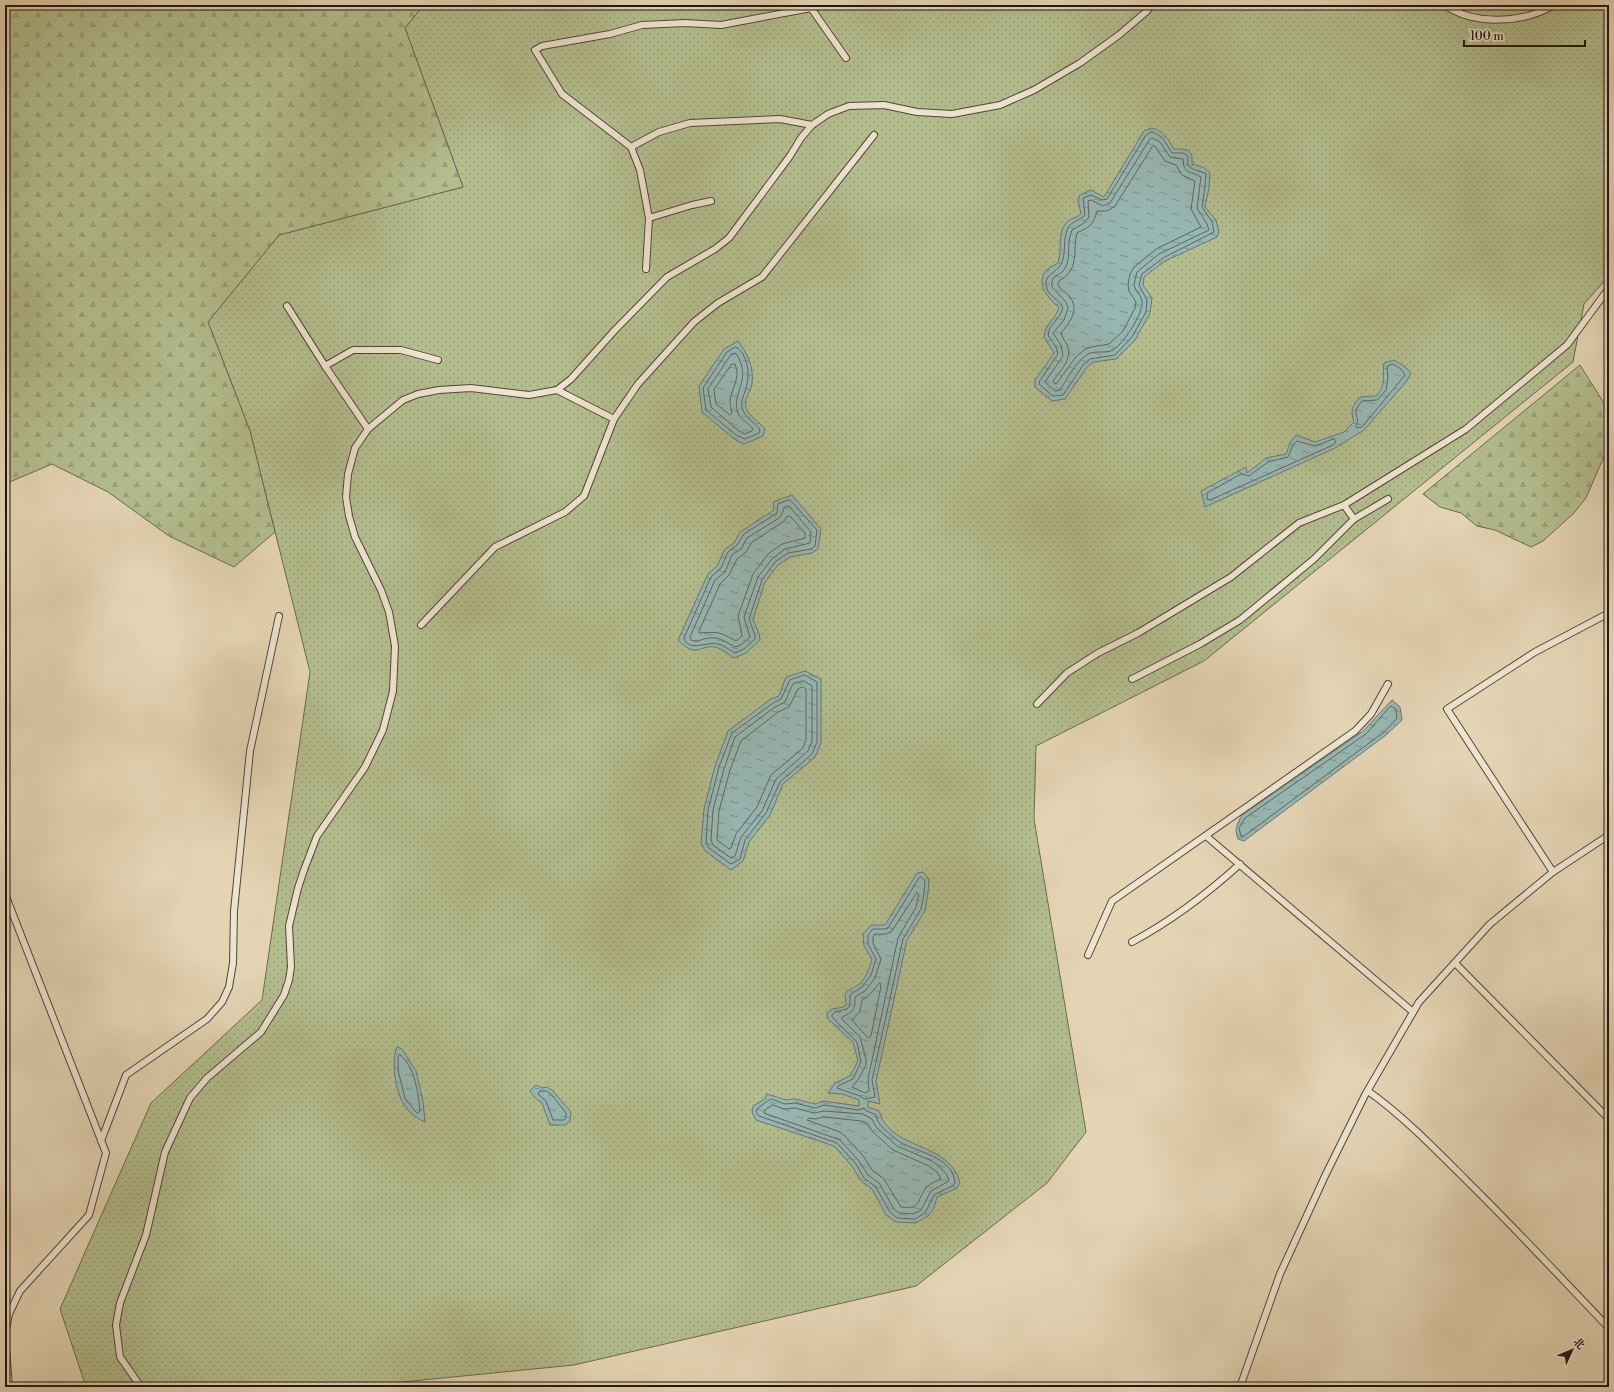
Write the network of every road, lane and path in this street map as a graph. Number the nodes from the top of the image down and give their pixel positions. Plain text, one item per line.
1 (1151, 5) edge
2 (1445, 5) edge
3 (1554, 5) edge
4 (846, 58) dead end
5 (812, 125) junction
6 (874, 135) dead end
7 (631, 148) junction
8 (711, 201) dead end
9 (649, 218) junction
10 (646, 269) dead end
11 (1609, 288) edge
12 (287, 306) dead end
13 (438, 360) dead end
14 (325, 366) junction
15 (557, 390) junction
16 (614, 419) junction
17 (368, 428) junction
18 (1388, 499) dead end
19 (1344, 505) junction
20 (1354, 519) junction
21 (1609, 613) edge
22 (279, 616) dead end
23 (421, 625) dead end
24 (1132, 678) dead end
25 (1388, 684) dead end
26 (1037, 704) dead end
27 (1609, 835) edge
28 (1206, 836) junction
29 (1240, 864) junction
30 (1553, 872) junction
31 (5, 894) edge
32 (1132, 942) dead end
33 (1088, 955) dead end
34 (1455, 963) junction
35 (1413, 1012) junction
36 (1368, 1091) junction
37 (1609, 1119) edge
38 (101, 1141) junction
39 (1609, 1328) edge
40 (9, 1387) edge
41 (141, 1387) edge
42 (1240, 1387) edge

1 - 5 street
2 - 3 street
4 - 7 street
5 - 7 street
5 - 15 street
6 - 16 street
7 - 9 street
8 - 9 street
9 - 10 street
11 - 19 street
12 - 14 street
13 - 14 street
14 - 17 street
15 - 16 street
15 - 17 street
16 - 23 street
17 - 41 street
18 - 20 street
19 - 20 street
19 - 26 street
20 - 24 street
21 - 30 street
22 - 38 street
25 - 28 street
27 - 30 street
28 - 29 street
28 - 33 street
29 - 32 street
29 - 35 street
30 - 34 street
31 - 38 street
34 - 35 street
34 - 37 street
35 - 36 street
36 - 39 street
36 - 42 street
38 - 40 street

